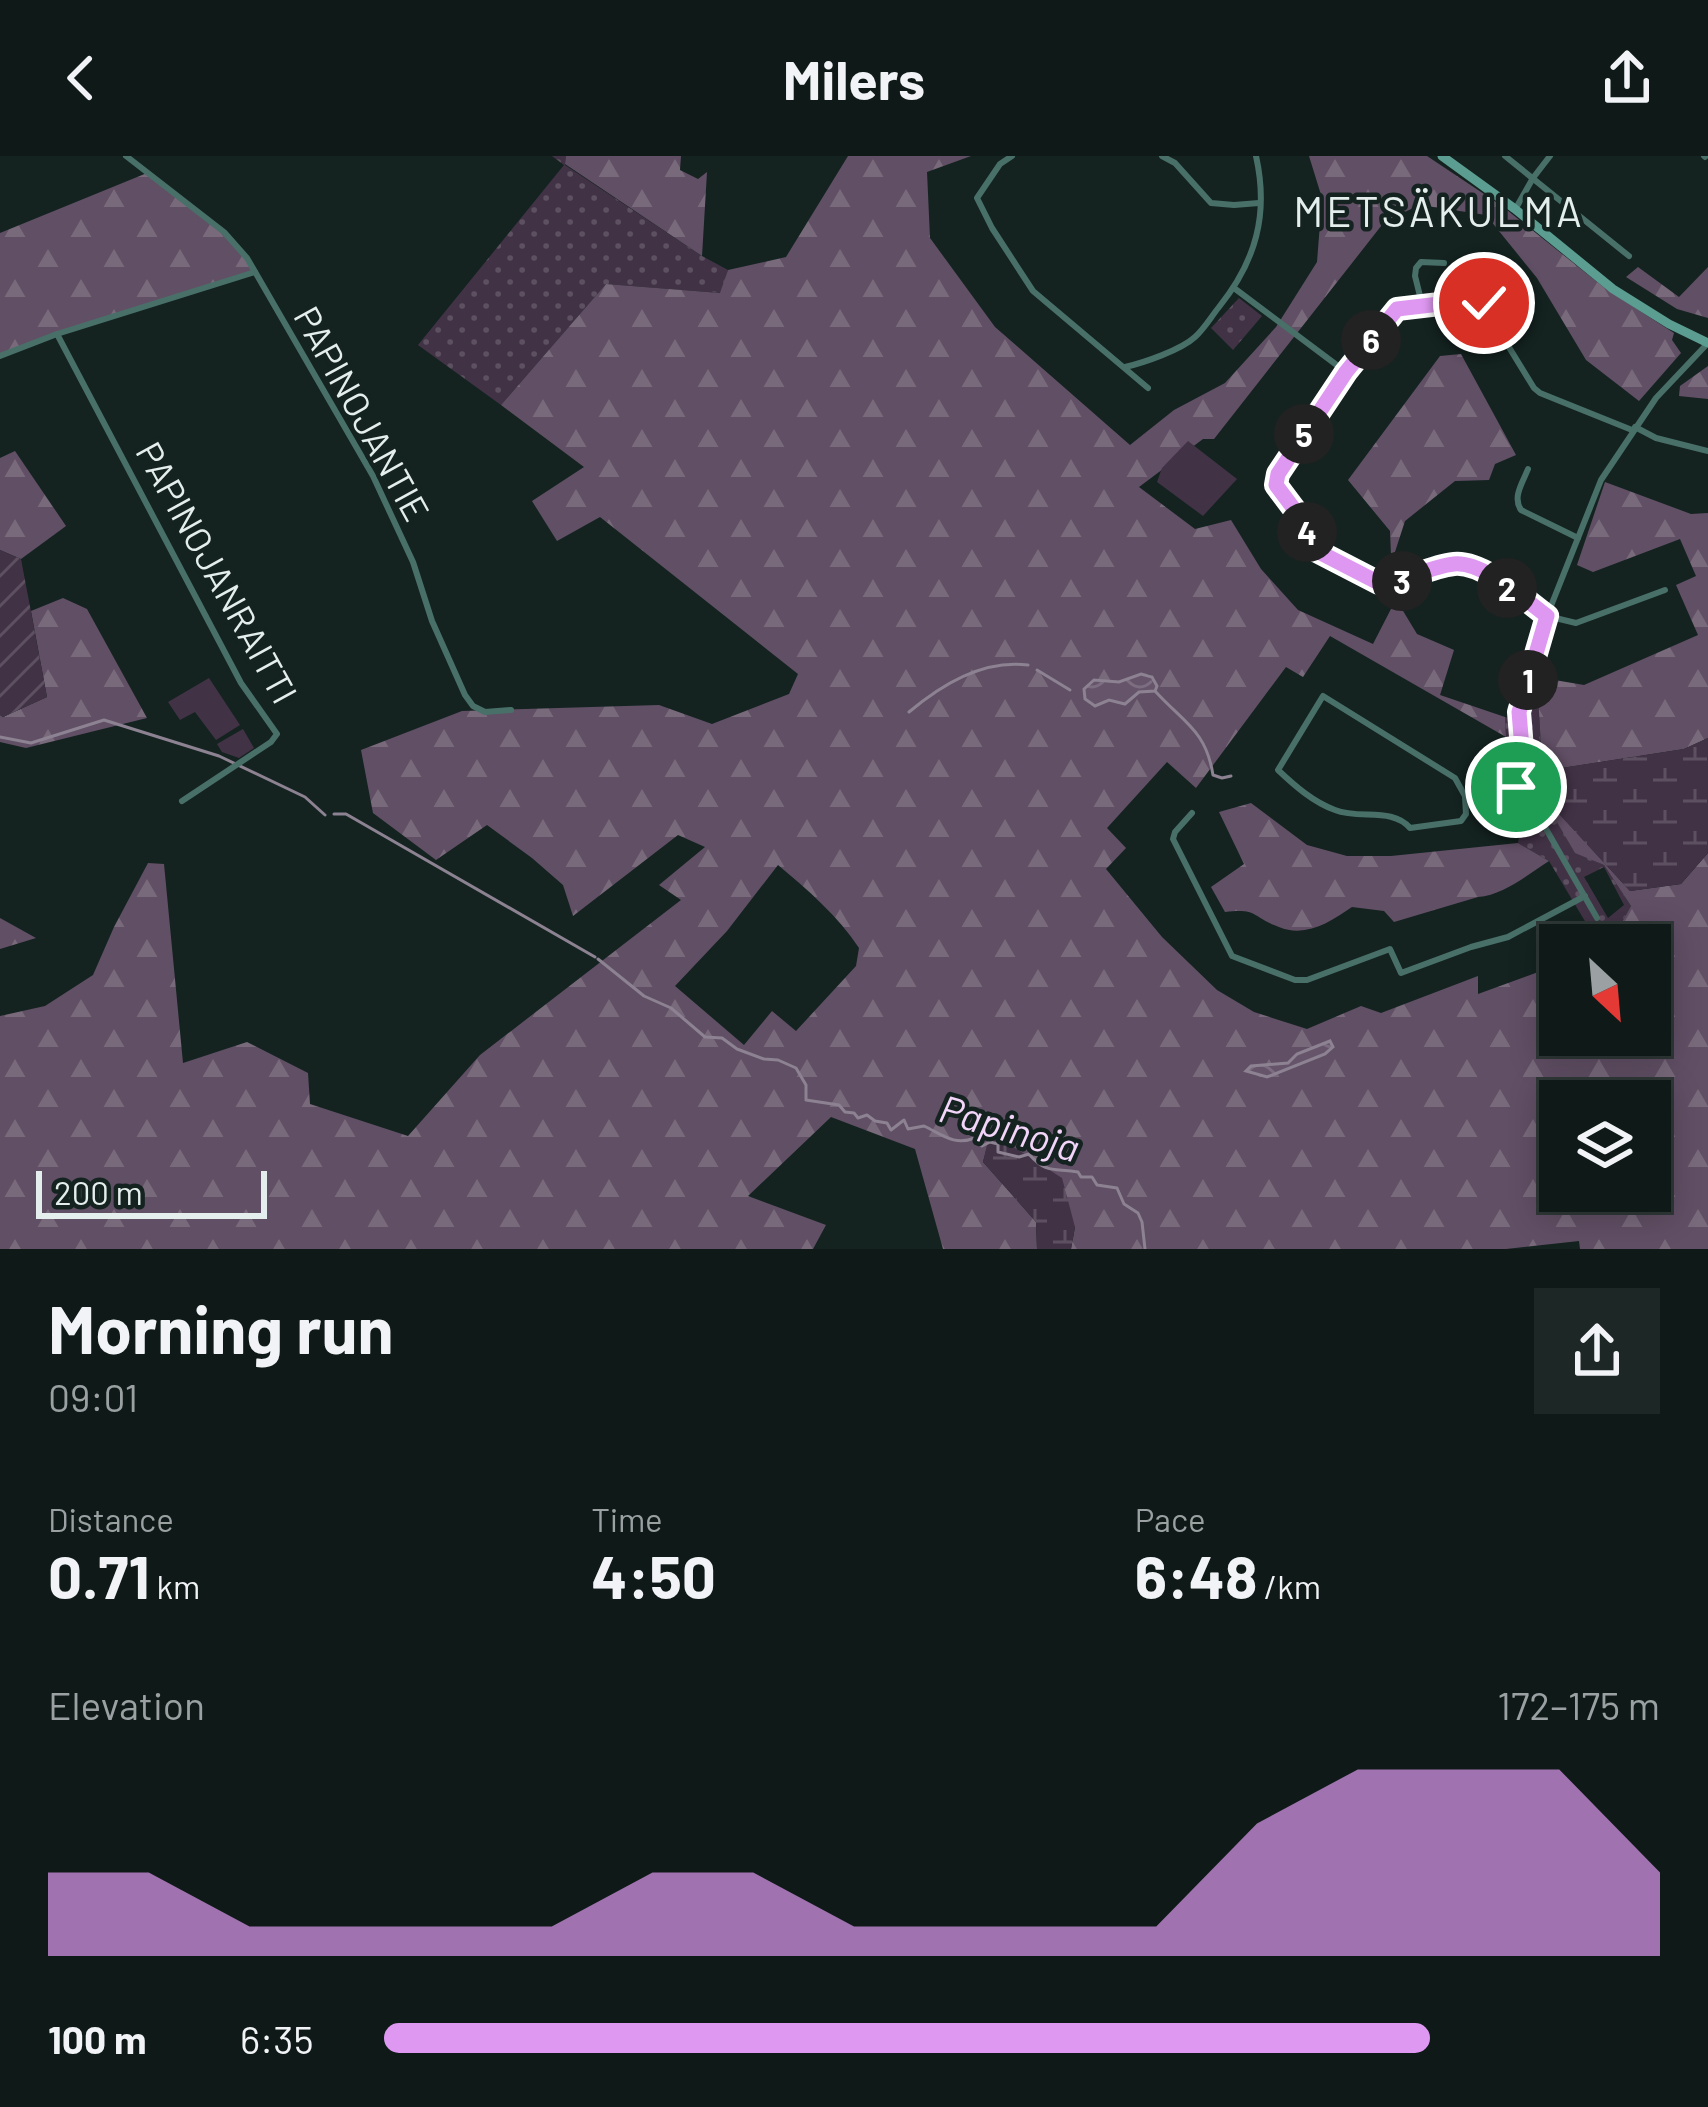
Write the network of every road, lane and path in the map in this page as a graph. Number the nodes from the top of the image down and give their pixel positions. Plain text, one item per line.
1 (126, 156) edge
2 (1012, 156) edge
3 (1162, 156) edge
4 (1256, 156) edge
5 (1442, 156) edge
6 (1505, 156) edge
7 (1550, 156) edge
8 (1533, 178) junction
9 (1260, 202) junction
10 (1515, 209) junction
11 (1629, 256) dead end
12 (1444, 263) dead end
13 (255, 272) junction
14 (1234, 288) junction
15 (1422, 304) junction
16 (57, 334) junction
17 (1708, 343) edge
18 (0, 356) edge
19 (1125, 367) junction
20 (1346, 372) junction
21 (1148, 388) dead end
22 (1634, 428) junction
23 (1708, 451) edge
24 (1528, 469) dead end
25 (1579, 538) junction
26 (1665, 590) dead end
27 (1547, 616) junction
28 (511, 710) dead end
29 (1525, 785) junction
30 (1465, 796) junction
31 (182, 801) dead end
32 (1192, 813) dead end
33 (1585, 896) junction
34 (1597, 918) dead end

1 - 13 street, PAPINOJANTIE
2 - 19 street
3 - 9 street
4 - 9 street
5 - 10 main road
6 - 8 street
7 - 8 street
8 - 10 street
8 - 11 street
9 - 14 street
10 - 17 main road
12 - 15 street
13 - 16 street
13 - 28 street, PAPINOJANTIE
14 - 19 street
14 - 20 street
15 - 20 street
15 - 22 street
16 - 18 street
16 - 31 street, PAPINOJANRAITTI
17 - 22 street
19 - 21 street
20 - 27 street
22 - 23 street
22 - 25 street
24 - 25 street
25 - 27 street
26 - 27 street
27 - 29 street
29 - 30 street
29 - 33 street
30 - 30 street
32 - 33 street
33 - 34 street

